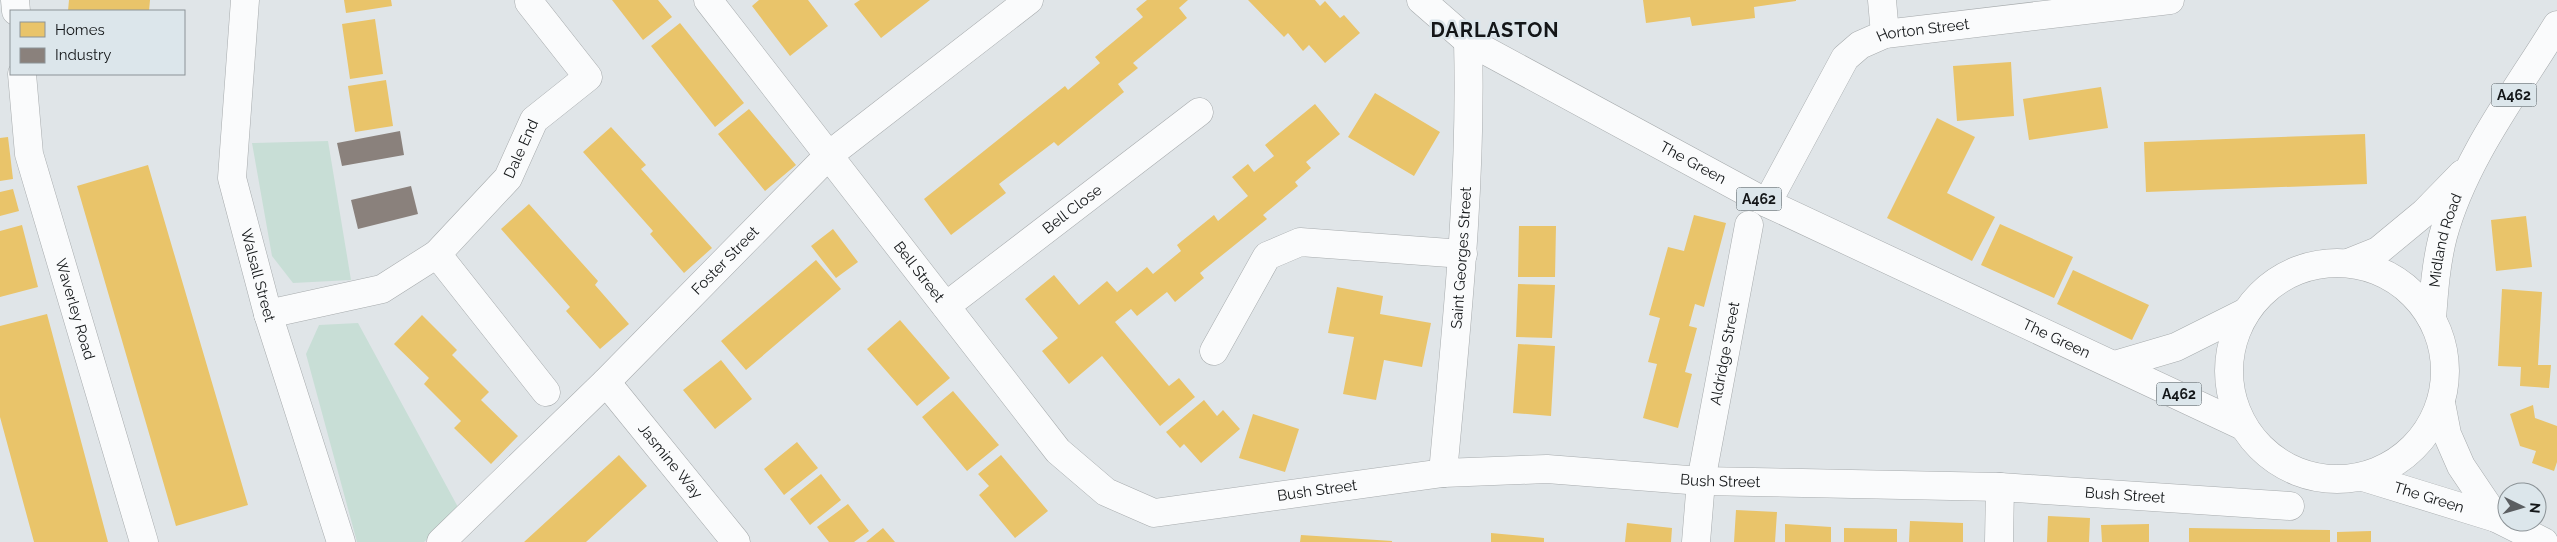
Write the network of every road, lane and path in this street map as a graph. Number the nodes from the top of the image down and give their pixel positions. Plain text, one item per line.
1 (245, 0) edge
2 (1029, 0) edge
3 (1421, 0) edge
4 (1882, 0) edge
5 (2170, 0) edge
6 (710, 1) edge
7 (529, 2) dead end
8 (2557, 25) edge
9 (1885, 34) junction
10 (1468, 41) junction
11 (22, 75) edge
12 (1199, 112) dead end
13 (829, 156) junction
14 (2470, 166) junction
15 (1767, 203) junction
16 (1749, 224) dead end
17 (437, 254) junction
18 (1463, 254) junction
19 (2348, 263) junction
20 (946, 306) junction
21 (2246, 312) junction
22 (268, 314) junction
23 (2432, 319) junction
24 (1214, 351) dead end
25 (2115, 365) junction
26 (606, 382) junction
27 (546, 392) dead end
28 (2441, 403) junction
29 (2243, 426) junction
30 (1443, 473) junction
31 (2363, 476) junction
32 (1701, 481) junction
33 (2000, 486) junction
34 (2290, 506) dead end
35 (1154, 513) joint
36 (2496, 518) junction
37 (144, 542) edge
38 (341, 542) edge
39 (441, 542) edge
40 (736, 542) edge
41 (1696, 542) edge
42 (1999, 542) edge
43 (2544, 542) edge

1 - 22 street, Walsall Street
2 - 13 street, Foster Street
3 - 10 street, The Green / A462
4 - 9 street
5 - 9 street, Horton Street
6 - 13 street, Bell Street
7 - 17 street, Dale End
8 - 14 street, Midland Road / A462
9 - 15 street, Horton Street
10 - 15 street, The Green / A462
10 - 18 street, Saint Georges Street
11 - 37 street, Waverley Road
12 - 20 street, Bell Close
13 - 20 street, Bell Street
13 - 26 street, Foster Street
14 - 19 street, Midland Road / A462
14 - 23 street, Midland Road / A462
15 - 25 street, The Green / A462
16 - 32 street, Aldridge Street
17 - 22 street, Dale End
17 - 27 street
18 - 24 street
18 - 30 street, Saint Georges Street
19 - 21 street
19 - 23 street
20 - 35 street, Bell Street
21 - 25 street
21 - 29 street
22 - 38 street, Walsall Street
23 - 28 street
25 - 29 street, A462
26 - 39 street, Foster Street
26 - 40 street, Jasmine Way
28 - 31 street
28 - 36 street, The Green
29 - 31 street
30 - 32 street, Bush Street
30 - 35 street, Bush Street
31 - 36 street, The Green
32 - 33 street, Bush Street
32 - 41 street, Aldridge Street
33 - 34 street, Bush Street
33 - 42 street
36 - 43 street, The Green

